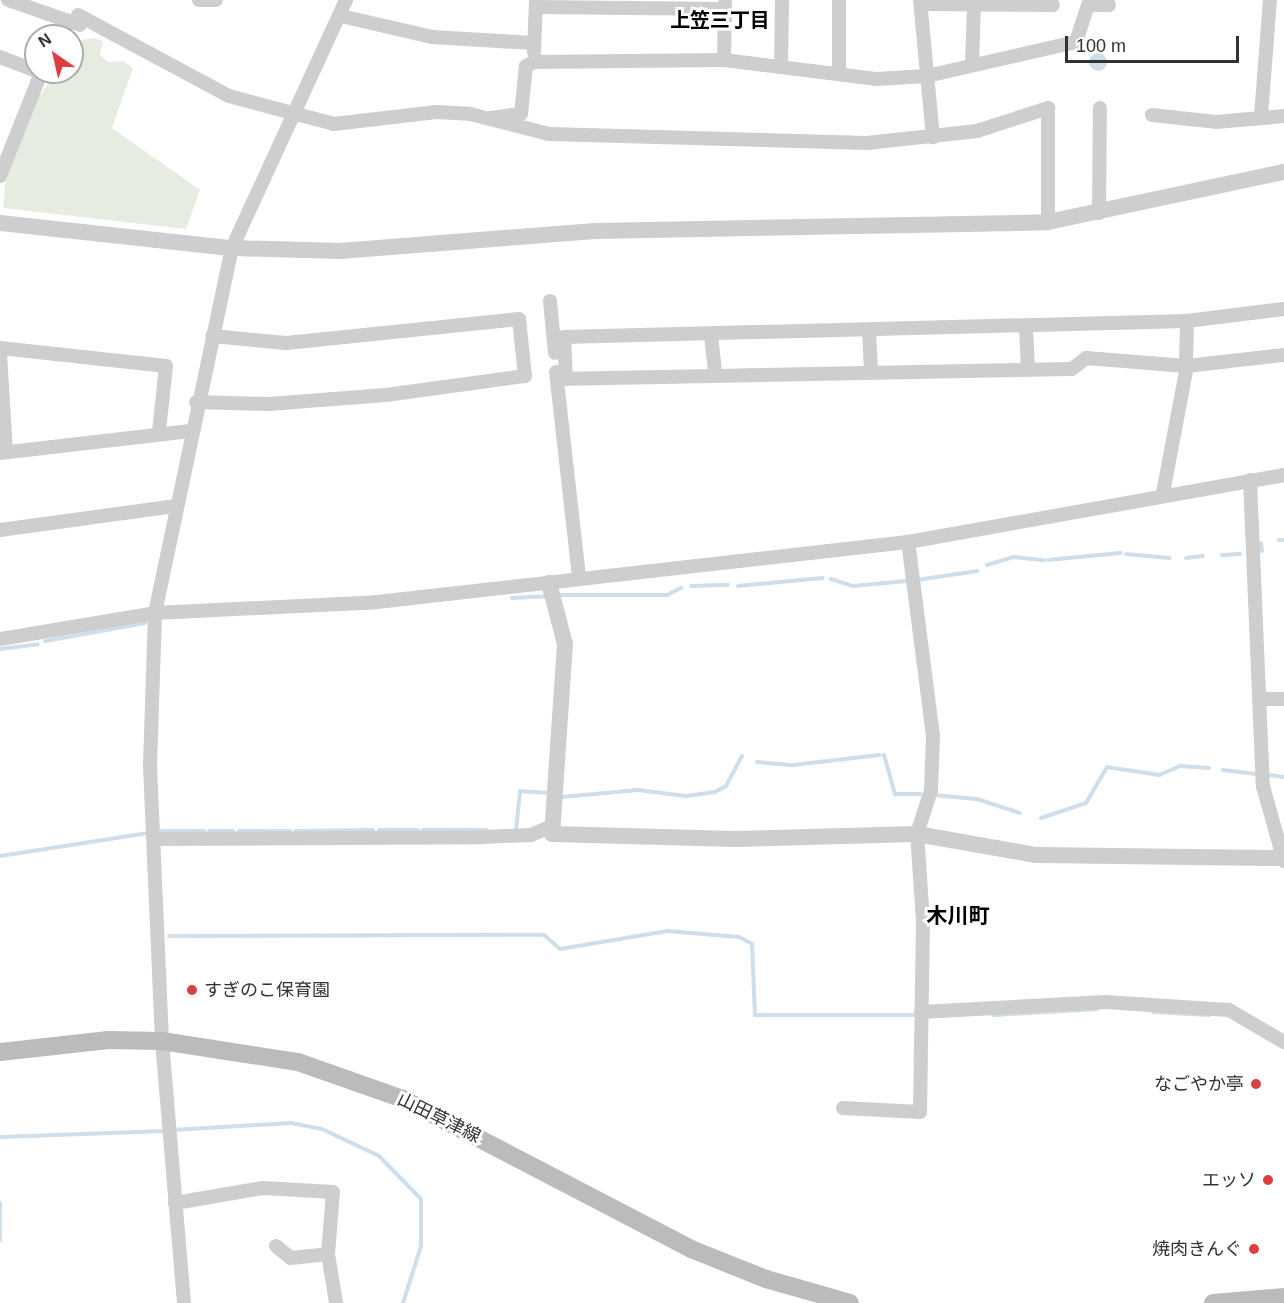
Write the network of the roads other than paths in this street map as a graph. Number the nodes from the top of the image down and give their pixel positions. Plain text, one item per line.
1 (8, 0) edge
2 (199, 0) edge
3 (216, 0) edge
4 (346, 0) edge
5 (782, 0) edge
6 (839, 0) edge
7 (1270, 0) edge
8 (921, 2) edge
9 (536, 4) edge
10 (725, 5) edge
11 (974, 5) junction
12 (1053, 5) dead end
13 (1109, 5) dead end
14 (341, 16) junction
15 (534, 43) junction
16 (0, 57) edge
17 (723, 60) junction
18 (534, 62) junction
19 (972, 63) junction
20 (24, 66) edge
21 (781, 67) junction
22 (839, 73) junction
23 (927, 76) junction
24 (37, 84) edge
25 (1100, 108) dead end
26 (1152, 115) dead end
27 (1261, 116) junction
28 (1284, 116) edge
29 (291, 117) junction
30 (480, 118) junction
31 (933, 137) junction
32 (1284, 172) edge
33 (0, 176) edge
34 (1099, 213) junction
35 (1048, 222) junction
36 (0, 223) edge
37 (232, 251) junction
38 (550, 301) dead end
39 (1284, 309) edge
40 (1188, 321) junction
41 (1026, 329) junction
42 (869, 330) junction
43 (711, 334) junction
44 (213, 336) junction
45 (0, 348) edge
46 (0, 354) edge
47 (1284, 355) edge
48 (1186, 364) junction
49 (1028, 369) junction
50 (871, 371) junction
51 (715, 373) junction
52 (561, 379) junction
53 (196, 402) junction
54 (191, 431) junction
55 (159, 432) junction
56 (3, 453) edge
57 (1284, 475) edge
58 (1250, 480) junction
59 (1163, 493) junction
60 (176, 506) junction
61 (0, 530) edge
62 (908, 542) junction
63 (579, 578) junction
64 (549, 583) junction
65 (155, 613) junction
66 (0, 639) edge
67 (1260, 699) junction
68 (1284, 699) edge
69 (552, 826) junction
70 (917, 834) junction
71 (155, 839) junction
72 (1284, 859) edge
73 (921, 1012) junction
74 (162, 1041) junction
75 (1284, 1042) edge
76 (0, 1052) edge
77 (843, 1108) dead end
78 (175, 1203) junction
79 (276, 1246) dead end
80 (328, 1254) junction
81 (1284, 1297) edge
82 (840, 1302) edge
83 (184, 1303) edge
84 (336, 1303) edge
85 (1213, 1303) edge

1 - 29 street
2 - 3 street
4 - 14 street
5 - 21 street
6 - 22 street
7 - 27 street
8 - 11 street
8 - 23 street
9 - 10 street
9 - 15 street
10 - 17 street
11 - 12 street
11 - 19 street
13 - 19 street
14 - 15 street
14 - 29 street
15 - 18 street
16 - 20 street
17 - 18 street
17 - 21 street
18 - 30 street
19 - 23 street
21 - 22 street
22 - 23 street
23 - 31 street
24 - 33 street
25 - 34 street
26 - 27 street
27 - 28 street
29 - 30 street
29 - 37 street
30 - 31 street
31 - 35 street
32 - 34 street
34 - 35 street
35 - 37 street
36 - 37 street
37 - 44 street
38 - 52 street
39 - 40 street
40 - 41 street
40 - 48 street
41 - 42 street
41 - 49 street
42 - 43 street
42 - 50 street
43 - 51 street
43 - 52 street
44 - 53 street
44 - 53 street
45 - 55 street
46 - 56 street
47 - 48 street
48 - 49 street
48 - 59 street
49 - 50 street
50 - 51 street
51 - 52 street
52 - 63 street
53 - 54 street
54 - 55 street
54 - 60 street
55 - 56 street
57 - 58 street
58 - 59 street
58 - 67 street
59 - 62 street
60 - 61 street
60 - 65 street
62 - 63 street
62 - 70 street
63 - 64 street
64 - 65 street
64 - 69 street
65 - 66 street
65 - 71 street
67 - 68 street
67 - 72 street
69 - 70 street
69 - 71 street
70 - 72 street
70 - 73 street
71 - 74 street
73 - 75 street
73 - 77 street
74 - 76 main road, 山田草津線
74 - 78 street
74 - 82 main road, 山田草津線
78 - 80 street
78 - 83 street
79 - 80 street
80 - 84 street
81 - 85 main road

